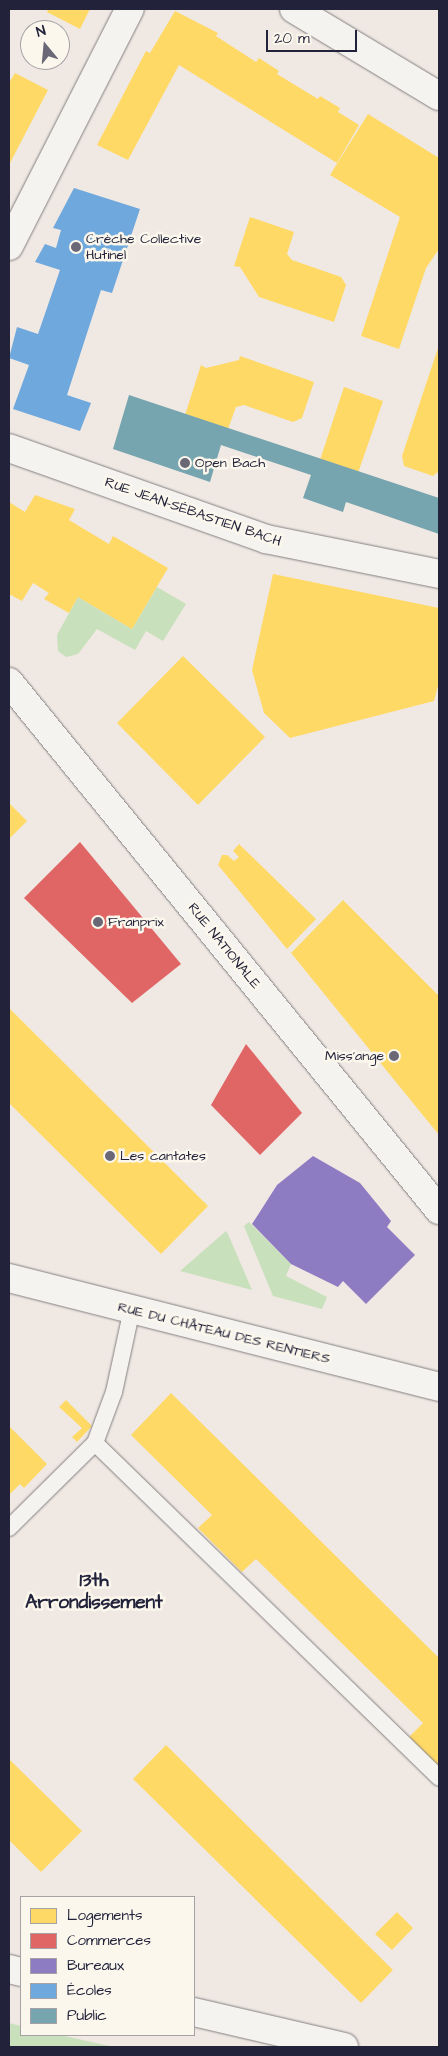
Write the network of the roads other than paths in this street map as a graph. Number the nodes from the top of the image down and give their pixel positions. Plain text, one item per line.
1 (130, 9) edge
2 (294, 9) edge
3 (439, 96) edge
4 (9, 246) edge
5 (9, 448) edge
6 (439, 574) edge
7 (9, 682) edge
8 (439, 1210) edge
9 (9, 1278) edge
10 (132, 1309) junction
11 (439, 1387) edge
12 (95, 1443) junction
13 (9, 1528) edge
14 (439, 1778) edge
15 (195, 2012) edge
16 (344, 2047) edge

1 - 4 street
2 - 3 street
5 - 6 street, RUE JEAN-SÉBASTIEN BACH
7 - 8 street, RUE NATIONALE
9 - 10 street, RUE DU CHÂTEAU DES RENTIERS
10 - 11 street, RUE DU CHÂTEAU DES RENTIERS
10 - 12 lane
12 - 13 lane
12 - 14 lane
15 - 16 street

